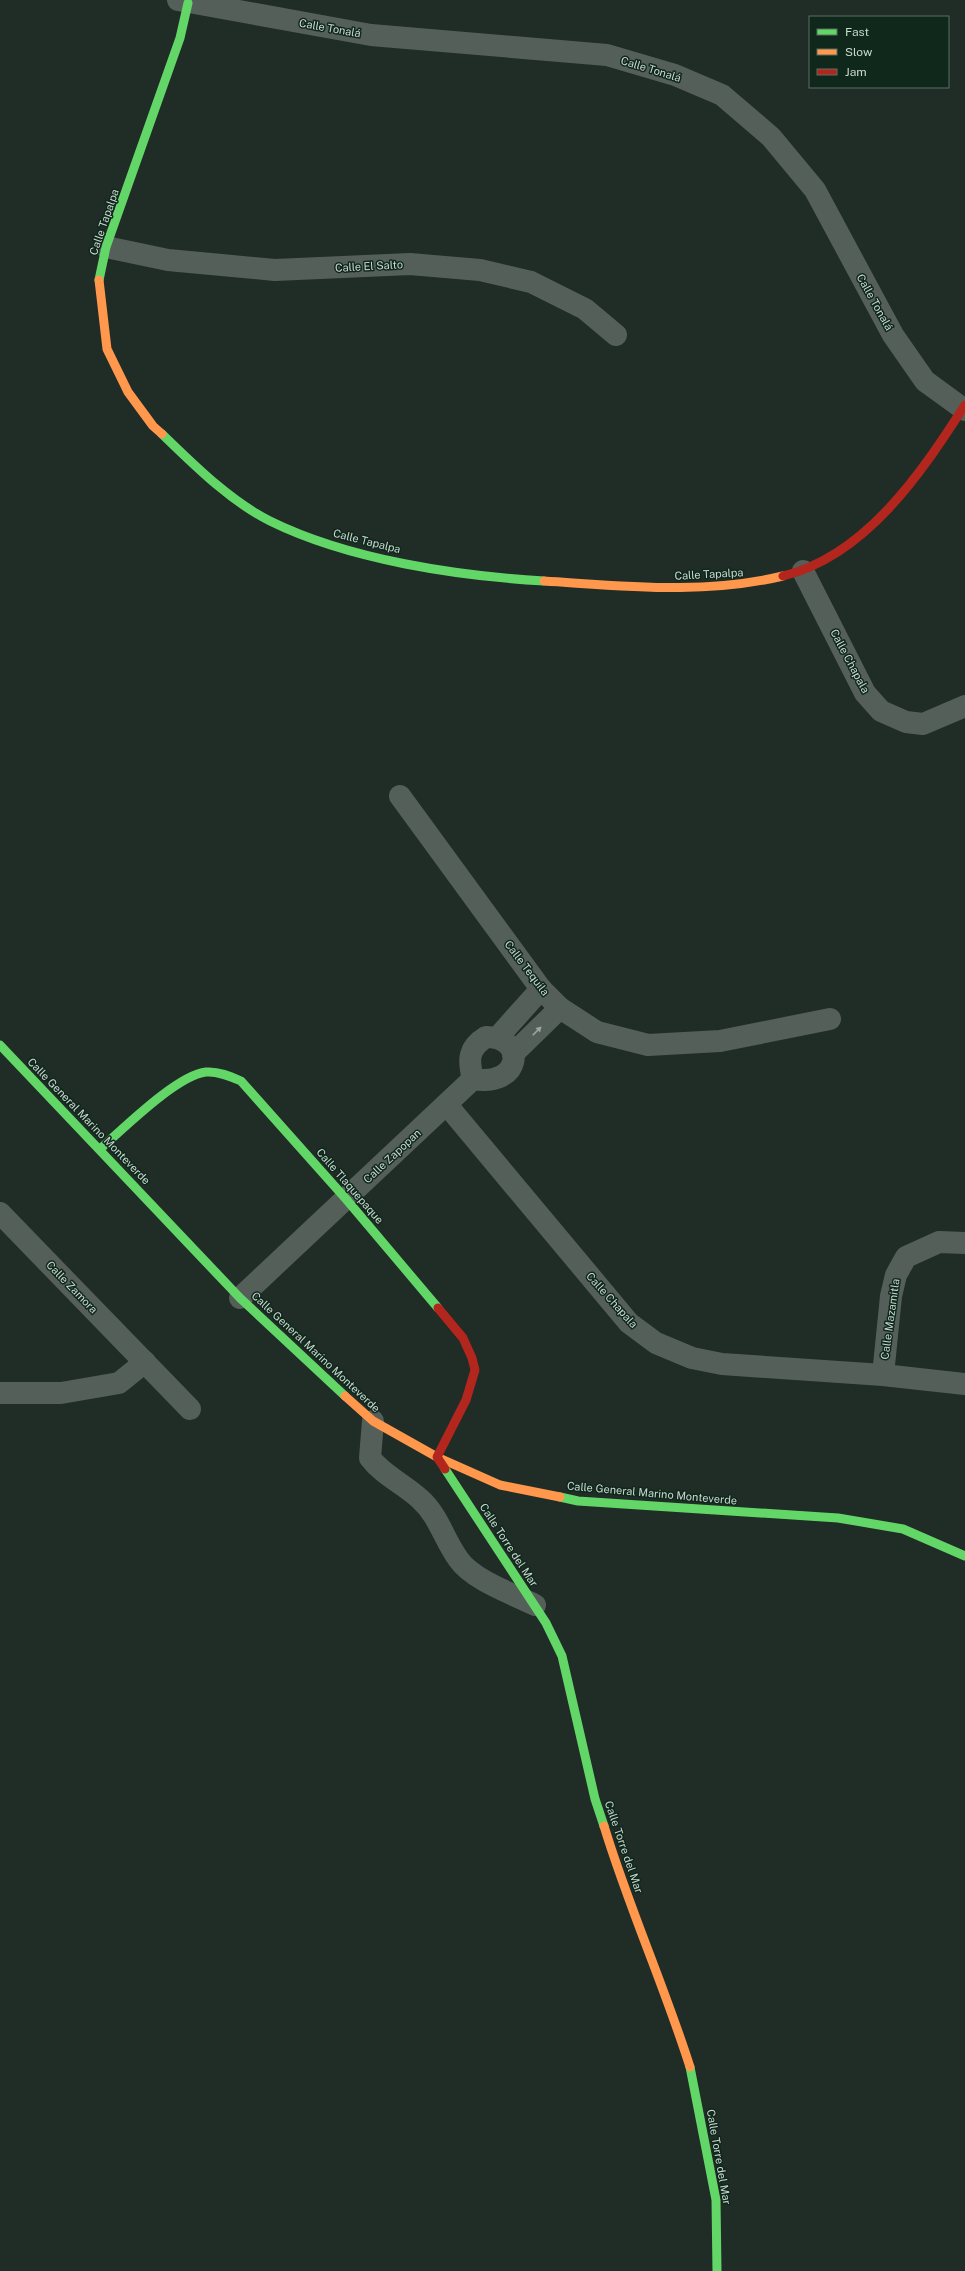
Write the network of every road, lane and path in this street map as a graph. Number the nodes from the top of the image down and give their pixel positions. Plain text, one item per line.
1 (183, 1) edge
2 (106, 247) junction
3 (616, 336) dead end
4 (964, 408) edge
5 (803, 571) junction
6 (965, 706) edge
7 (400, 796) dead end
8 (541, 989) junction
9 (560, 1008) junction
10 (830, 1019) dead end
11 (498, 1037) junction
12 (514, 1054) junction
13 (4, 1056) edge
14 (473, 1079) junction
15 (448, 1105) junction
16 (100, 1149) junction
17 (346, 1199) junction
18 (0, 1213) edge
19 (965, 1243) edge
20 (240, 1298) junction
21 (145, 1362) junction
22 (883, 1375) junction
23 (965, 1384) edge
24 (0, 1392) edge
25 (190, 1409) dead end
26 (373, 1422) junction
27 (437, 1457) junction
28 (965, 1556) edge
29 (535, 1605) junction
30 (717, 2271) edge

1 - 2 street, Calle Tapalpa
1 - 4 street, Calle Tonalá
2 - 3 street, Calle El Salto
2 - 5 street, Calle Tapalpa
4 - 5 street, Calle Tapalpa
5 - 6 street, Calle Chapala
7 - 8 street, Calle Tequila
8 - 9 street, Calle Tequila
8 - 11 street
9 - 10 street, Calle Tequila
12 -> 9 street
11 - 12 street
11 - 14 street
12 - 14 street
13 - 16 street, Calle General Marino Monteverde
14 - 15 street, Calle Zapopan
15 - 17 street, Calle Zapopan
15 - 22 street, Calle Chapala
16 - 17 street, Calle Tlaquepaque
16 - 20 street, Calle General Marino Monteverde
17 - 20 street, Calle Zapopan
17 - 27 street, Calle Tlaquepaque
18 - 21 street, Calle Zamora
19 - 22 street, Calle Mazamitla
20 - 26 street, Calle General Marino Monteverde
21 - 24 street
21 - 25 street, Calle Zamora
22 - 23 street, Calle Chapala
26 - 27 street, Calle General Marino Monteverde
26 - 29 street
27 - 28 street, Calle General Marino Monteverde
27 - 29 street, Calle Torre del Mar
29 - 30 street, Calle Torre del Mar

